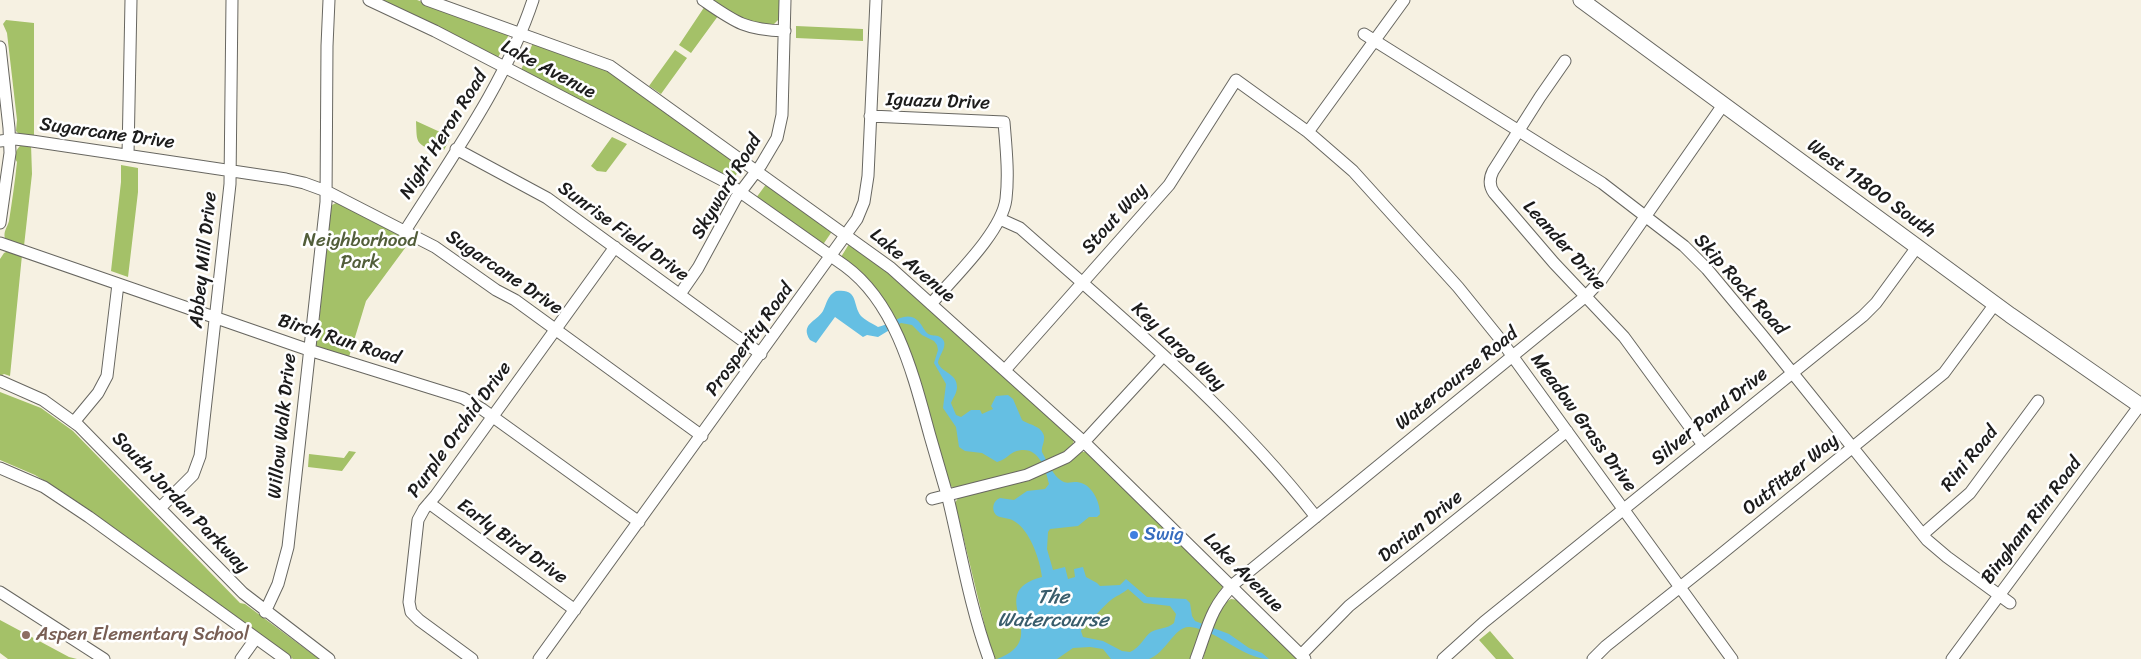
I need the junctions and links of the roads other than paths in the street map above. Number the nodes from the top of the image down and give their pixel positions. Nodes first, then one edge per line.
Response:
1 (131, 0) edge
2 (232, 0) edge
3 (329, 0) edge
4 (369, 0) edge
5 (430, 0) edge
6 (532, 0) edge
7 (704, 0) edge
8 (785, 0) edge
9 (876, 0) edge
10 (1404, 0) edge
11 (1581, 0) edge
12 (785, 31) junction
13 (521, 34) junction
14 (1364, 34) dead end
15 (1374, 42) junction
16 (0, 47) edge
17 (1565, 61) dead end
18 (506, 67) junction
19 (1236, 80) joint
20 (1723, 105) junction
21 (870, 116) junction
22 (1518, 130) junction
23 (1308, 132) junction
24 (5, 140) edge
25 (456, 149) junction
26 (128, 155) junction
27 (230, 170) junction
28 (757, 171) junction
29 (326, 191) junction
30 (741, 192) junction
31 (1646, 215) junction
32 (1000, 219) junction
33 (0, 223) edge
34 (405, 231) junction
35 (847, 235) junction
36 (0, 243) edge
37 (615, 247) junction
38 (1917, 247) junction
39 (831, 256) junction
40 (1081, 282) junction
41 (118, 284) junction
42 (680, 294) junction
43 (1586, 296) junction
44 (931, 304) junction
45 (1995, 304) junction
46 (216, 317) junction
47 (555, 329) junction
48 (309, 350) junction
49 (761, 354) junction
50 (1163, 356) junction
51 (1513, 356) junction
52 (1005, 370) junction
53 (1793, 373) junction
54 (0, 381) edge
55 (2038, 401) dead end
56 (2140, 405) edge
57 (492, 416) junction
58 (74, 422) junction
59 (1567, 432) junction
60 (702, 436) junction
61 (1084, 442) junction
62 (1703, 445) junction
63 (1853, 447) junction
64 (0, 468) edge
65 (947, 495) junction
66 (932, 499) dead end
67 (428, 503) junction
68 (160, 508) junction
69 (1623, 509) junction
70 (1316, 517) junction
71 (639, 522) junction
72 (1923, 534) junction
73 (1232, 586) junction
74 (1680, 587) junction
75 (0, 592) edge
76 (1999, 595) junction
77 (2010, 603) dead end
78 (575, 610) junction
79 (265, 612) junction
80 (256, 638) junction
81 (1303, 657) edge
82 (1599, 657) edge
83 (104, 659) edge
84 (242, 659) edge
85 (285, 659) edge
86 (329, 659) edge
87 (472, 659) edge
88 (540, 659) edge
89 (989, 659) edge
90 (1196, 659) edge
91 (1443, 659) edge
92 (1732, 659) edge
93 (1952, 659) edge

1 - 26 street
2 - 27 street, Abbey Mill Drive
3 - 29 street, Willow Walk Drive
4 - 18 street, Lake Avenue
5 - 13 street, Lake Avenue
6 - 13 street, Night Heron Road
7 - 12 street
8 - 12 street, Skyward Road
9 - 21 street, Prosperity Road
10 - 15 street
11 - 20 main road, West 11800 South
12 - 28 street, Skyward Road
13 - 18 street, Night Heron Road
13 - 28 street, Lake Avenue
14 - 15 street, Skip Rock Road
15 - 22 street, Skip Rock Road
15 - 23 street
16 - 24 street
17 - 22 street, Leander Drive
18 - 25 street, Night Heron Road
18 - 30 street, Lake Avenue
19 - 23 street, Meadow Grass Drive
19 - 40 street, Stout Way
20 - 31 street, Watercourse Road
20 - 38 main road, West 11800 South
21 - 32 street, Iguazu Drive
21 - 35 street, Prosperity Road
22 - 31 street, Skip Rock Road
22 - 43 street, Leander Drive
23 - 51 street, Meadow Grass Drive
24 - 26 street, Sugarcane Drive
24 - 33 street
25 - 34 street, Night Heron Road
25 - 37 street, Sunrise Field Drive
26 - 27 street, Sugarcane Drive
27 - 29 street, Sugarcane Drive
27 - 46 street, Abbey Mill Drive
28 - 30 street, Skyward Road
28 - 35 street, Lake Avenue
29 - 34 street, Sugarcane Drive
29 - 48 street, Willow Walk Drive
30 - 39 street, Lake Avenue
30 - 42 street, Skyward Road
31 - 43 street, Watercourse Road
31 - 53 street, Skip Rock Road
32 - 40 street, Key Largo Way
32 - 44 street
34 - 47 street, Sugarcane Drive
35 - 39 street, Prosperity Road
35 - 44 street, Lake Avenue
36 - 41 street, Birch Run Road
37 - 42 street, Sunrise Field Drive
37 - 47 street, Purple Orchid Drive
38 - 45 main road, West 11800 South
38 - 53 street, Silver Pond Drive
39 - 49 street, Prosperity Road
39 - 65 street, Lake Avenue
40 - 50 street, Key Largo Way
40 - 52 street, Stout Way
41 - 46 street, Birch Run Road
41 - 58 street
42 - 49 street, Sunrise Field Drive
43 - 51 street, Watercourse Road
43 - 62 street, Leander Drive
44 - 52 street, Lake Avenue
45 - 56 main road, West 11800 South
45 - 63 street, Outfitter Way
46 - 48 street, Birch Run Road
46 - 68 street, Abbey Mill Drive
47 - 57 street, Purple Orchid Drive
47 - 60 street, Sugarcane Drive
48 - 57 street, Birch Run Road
48 - 79 street, Willow Walk Drive
49 - 60 street, Prosperity Road
50 - 61 street
50 - 70 street, Key Largo Way
51 - 59 street, Meadow Grass Drive
51 - 70 street, Watercourse Road
52 - 61 street, Lake Avenue
53 - 62 street, Silver Pond Drive
53 - 63 street, Skip Rock Road
54 - 58 street, South Jordan Parkway
55 - 72 street, Rini Road
56 - 76 street, Bingham Rim Road
57 - 67 street, Purple Orchid Drive
57 - 71 street, Birch Run Road
58 - 68 street, South Jordan Parkway
59 - 69 street, Meadow Grass Drive
59 - 81 street, Dorian Drive
60 - 71 street, Prosperity Road
61 - 65 street
61 - 73 street, Lake Avenue
62 - 69 street, Silver Pond Drive
63 - 72 street, Skip Rock Road
63 - 74 street, Outfitter Way
64 - 80 street
65 - 66 street
65 - 89 street, Lake Avenue
67 - 78 street, Early Bird Drive
67 - 87 street, Purple Orchid Drive
68 - 79 street, South Jordan Parkway
69 - 74 street, Meadow Grass Drive
69 - 91 street, Silver Pond Drive
70 - 73 street, Watercourse Road
71 - 78 street, Prosperity Road
72 - 76 street, Skip Rock Road
73 - 81 street, Lake Avenue
73 - 90 street, Watercourse Road
74 - 82 street, Outfitter Way
74 - 92 street, Meadow Grass Drive
75 - 83 street
76 - 77 street, Skip Rock Road
76 - 93 street, Bingham Rim Road
78 - 88 street, Prosperity Road
79 - 86 street, South Jordan Parkway
80 - 84 street
80 - 85 street

